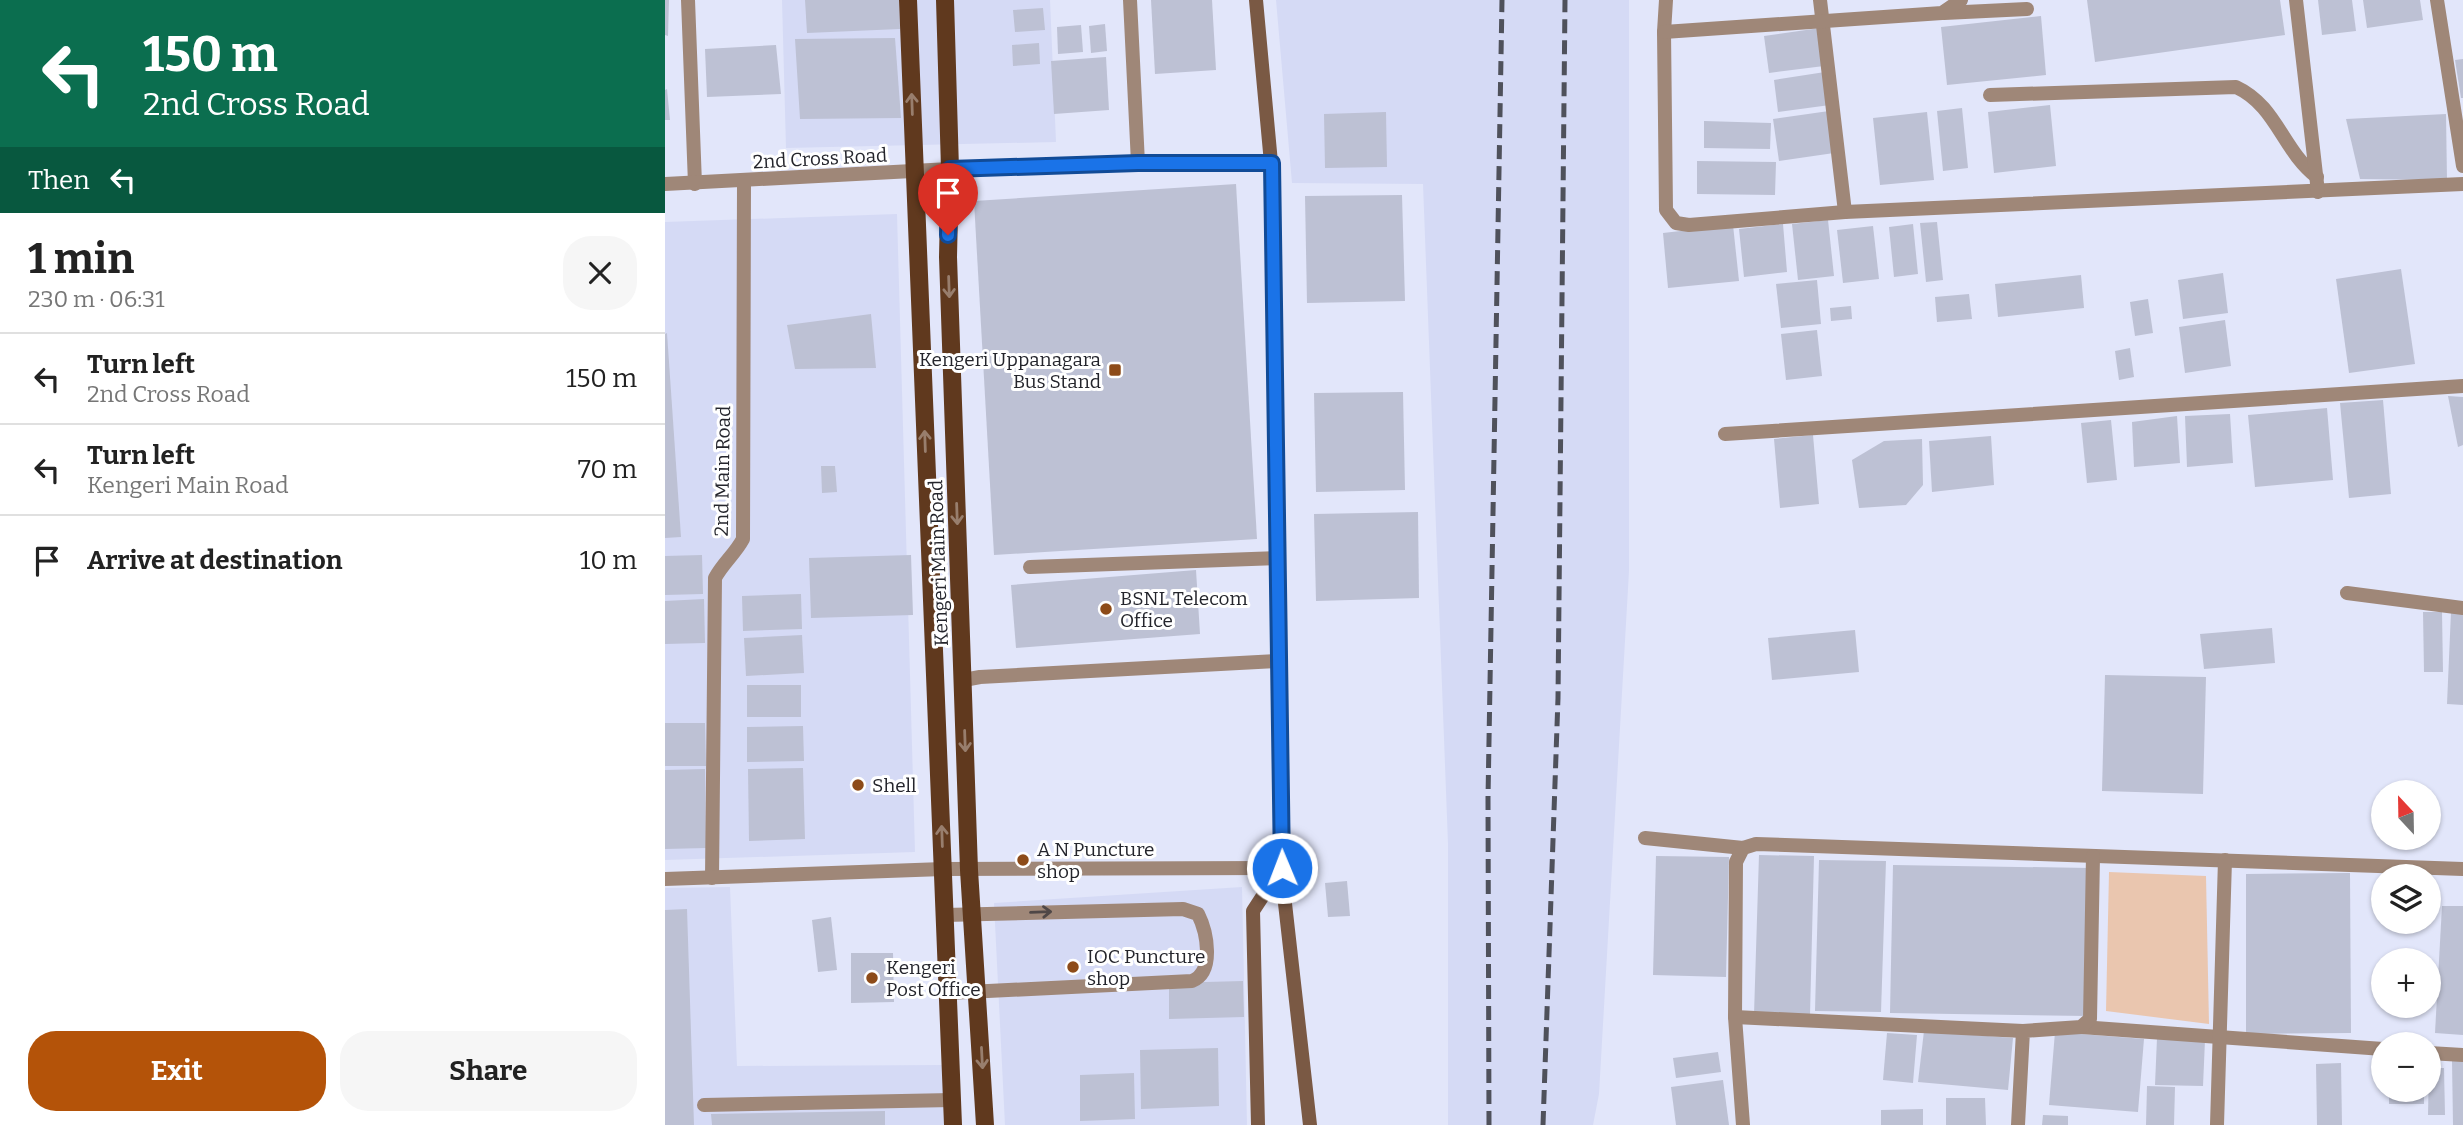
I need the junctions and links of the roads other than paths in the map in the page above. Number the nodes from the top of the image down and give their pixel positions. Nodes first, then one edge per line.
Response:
1 (688, 0) edge
2 (908, 0) edge
3 (945, 0) edge
4 (1130, 0) edge
5 (1256, 0) edge
6 (1666, 0) edge
7 (1821, 0) edge
8 (1961, 0) edge
9 (2295, 0) edge
10 (2437, 0) edge
11 (2027, 9) dead end
12 (1942, 13) junction
13 (1822, 19) junction
14 (1664, 32) junction
15 (1990, 95) dead end
16 (1138, 163) junction
17 (1272, 163) junction
18 (2463, 166) edge
19 (950, 169) junction
20 (914, 172) junction
21 (2317, 177) junction
22 (744, 182) junction
23 (665, 184) edge
24 (695, 184) junction
25 (2463, 184) edge
26 (2318, 192) junction
27 (1845, 212) junction
28 (2463, 386) edge
29 (1725, 434) dead end
30 (1277, 558) junction
31 (1030, 567) dead end
32 (2347, 593) dead end
33 (2463, 608) edge
34 (1278, 661) junction
35 (964, 680) junction
36 (1645, 838) dead end
37 (1743, 848) junction
38 (2093, 856) junction
39 (2225, 860) junction
40 (1282, 868) junction
41 (943, 869) junction
42 (2463, 869) edge
43 (969, 870) junction
44 (665, 878) edge
45 (712, 878) junction
46 (973, 914) junction
47 (945, 915) junction
48 (978, 991) junction
49 (948, 993) junction
50 (1735, 1017) junction
51 (2081, 1027) junction
52 (2023, 1031) junction
53 (2220, 1038) junction
54 (2371, 1048) edge
55 (2441, 1054) edge
56 (2463, 1055) edge
57 (952, 1100) junction
58 (704, 1105) dead end
59 (953, 1125) edge
60 (985, 1125) edge
61 (1258, 1125) edge
62 (1310, 1125) edge
63 (1743, 1125) edge
64 (2018, 1125) edge
65 (2217, 1125) edge

1 - 24 street
20 -> 2 main road, Kengeri Main Road
3 - 19 main road, Kengeri Main Road
4 - 16 street
5 - 17 street
6 - 14 street
7 - 13 street
8 - 12 street
9 - 21 street
10 - 18 street
11 - 12 street
12 - 13 street
13 - 14 street
13 - 27 street
14 - 27 street
15 - 21 street
16 - 17 street, 2nd Cross Road
16 - 19 street, 2nd Cross Road
17 - 30 street
19 - 20 street, 2nd Cross Road
19 -> 35 main road, Kengeri Main Road
20 - 22 street, 2nd Cross Road
41 -> 20 main road, Kengeri Main Road
21 - 26 street
22 - 24 street, 2nd Cross Road
22 - 45 street, 2nd Main Road
23 - 24 street, 2nd Cross Road
25 - 26 street
26 - 27 street
28 - 29 street
30 - 31 street
30 - 34 street
32 - 33 street
34 - 35 street
34 - 40 street
35 -> 43 main road, Kengeri Main Road
36 - 37 street
37 - 38 street
37 - 50 street
38 - 39 street
38 - 51 street
39 - 42 street
39 - 53 street
40 - 43 street
40 - 61 street
40 - 62 street
41 - 43 street
41 - 45 street
41 - 47 main road, Kengeri Main Road
43 - 46 main road, Kengeri Main Road
44 - 45 street
46 - 47 street
46 - 48 main road, Kengeri Main Road
46 -> 48 street
47 - 49 main road, Kengeri Main Road
48 - 49 street
48 -> 60 main road, Kengeri Main Road
49 - 57 main road, Kengeri Main Road
50 - 52 street
50 - 63 street
51 - 52 street
51 - 53 street
52 - 64 street
53 - 54 street
53 - 65 street
55 - 56 street
57 - 58 street
57 - 59 main road, Kengeri Main Road

